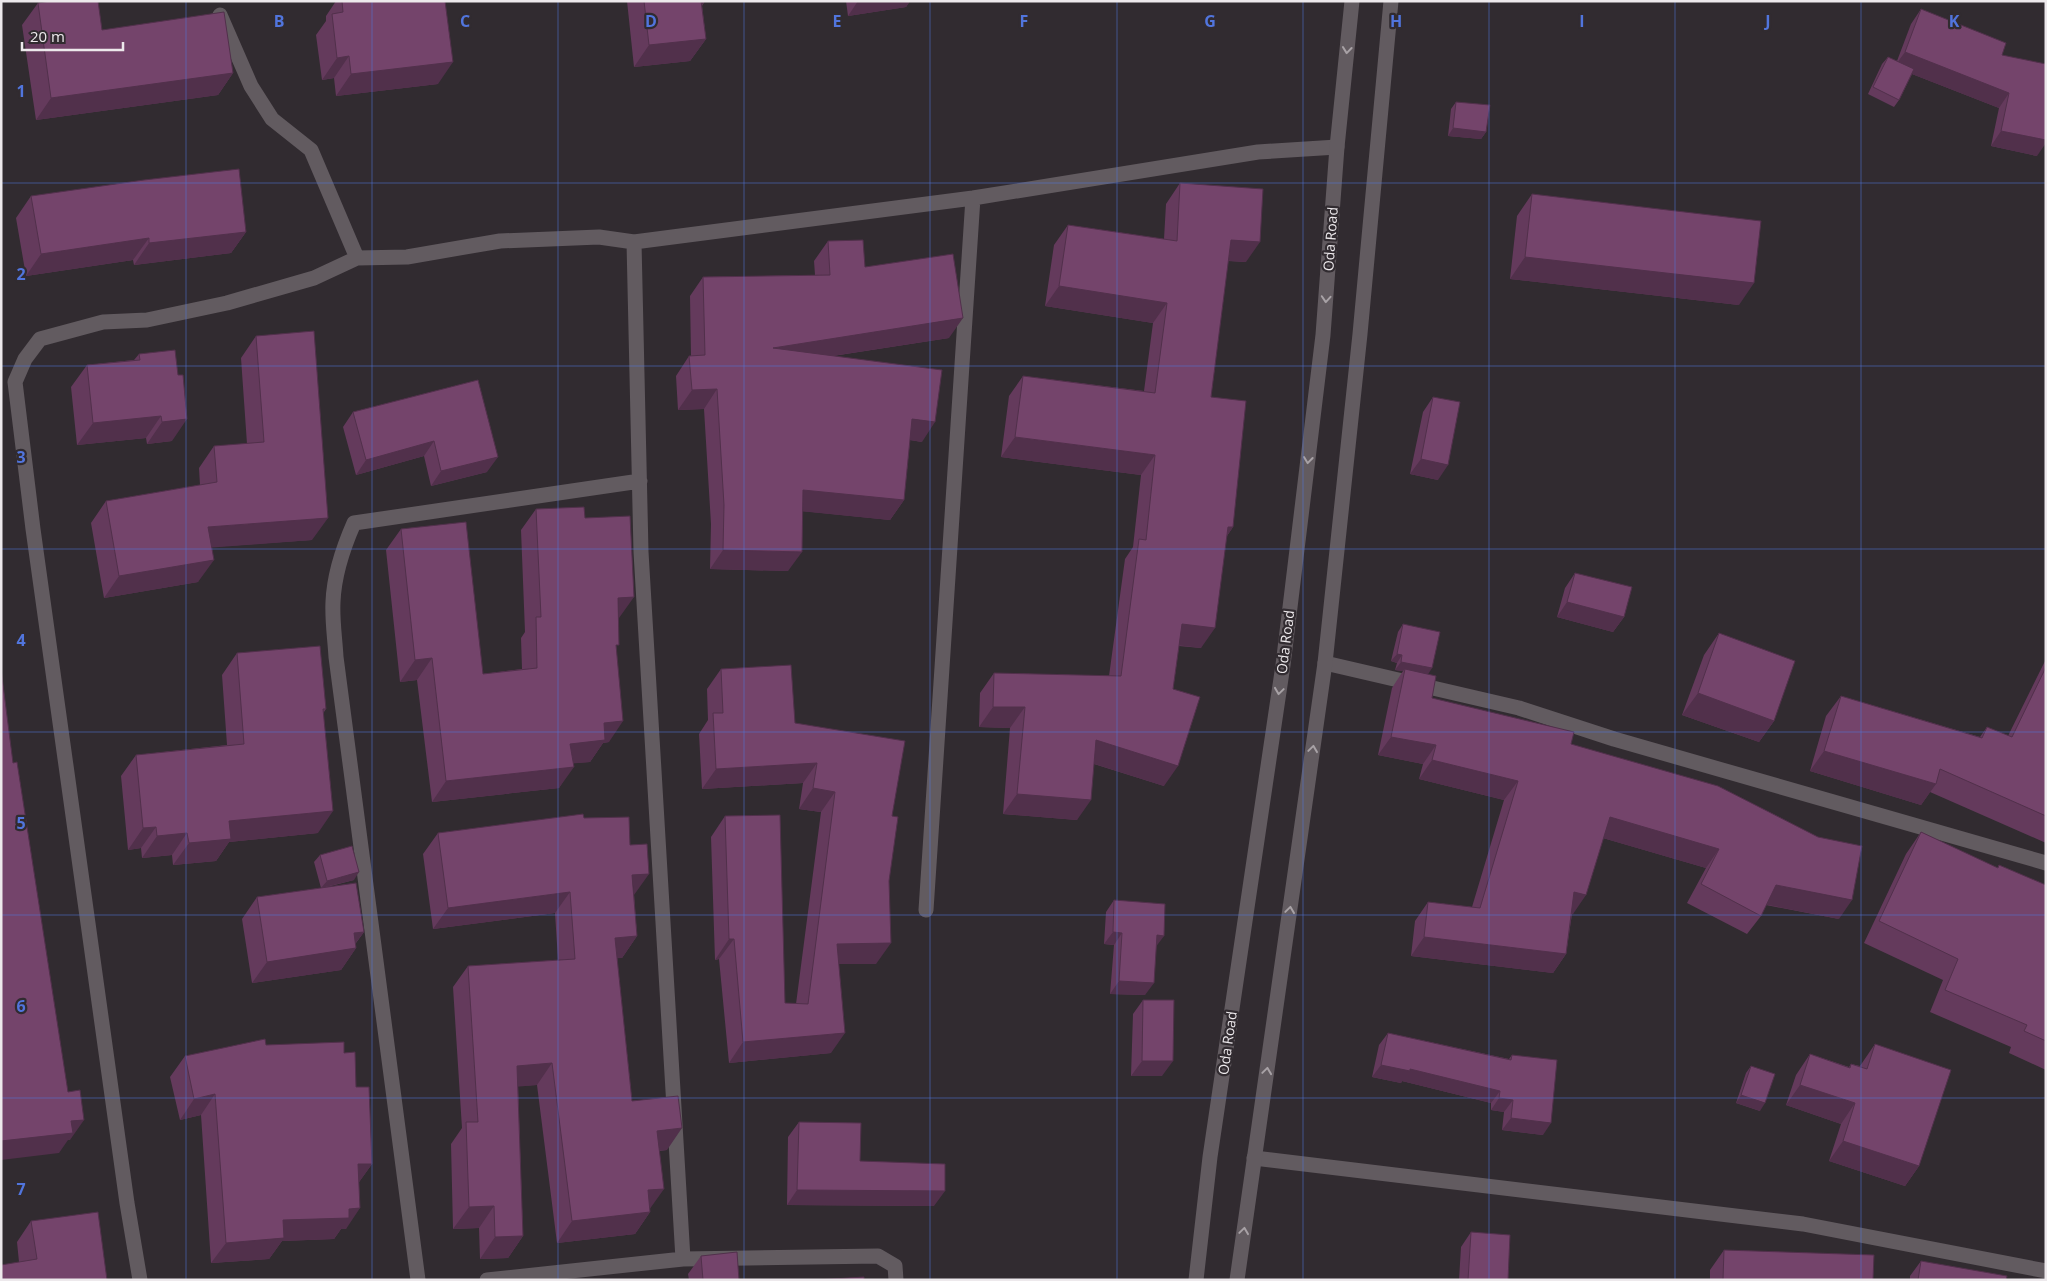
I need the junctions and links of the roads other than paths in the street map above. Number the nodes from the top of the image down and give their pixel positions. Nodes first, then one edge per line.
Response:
1 (1352, 1) edge
2 (1391, 1) edge
3 (220, 15) edge
4 (1337, 147) junction
5 (973, 198) junction
6 (634, 242) junction
7 (357, 258) junction
8 (640, 481) junction
9 (1325, 663) junction
10 (2046, 863) edge
11 (926, 910) dead end
12 (1254, 1158) junction
13 (683, 1259) junction
14 (2046, 1271) edge
15 (140, 1280) edge
16 (418, 1280) edge
17 (488, 1280) edge
18 (896, 1280) edge
19 (1196, 1280) edge
20 (1237, 1280) edge

1 -> 4 street, Oda Road
2 - 9 street
3 - 7 street
4 - 5 street
4 -> 19 street, Oda Road
5 - 6 street
5 - 11 street
6 - 7 street
6 - 8 street
7 - 15 street
8 - 13 street
8 - 16 street
9 - 10 street
12 -> 9 street
12 - 14 street
20 -> 12 street
13 - 17 street
13 - 18 street

